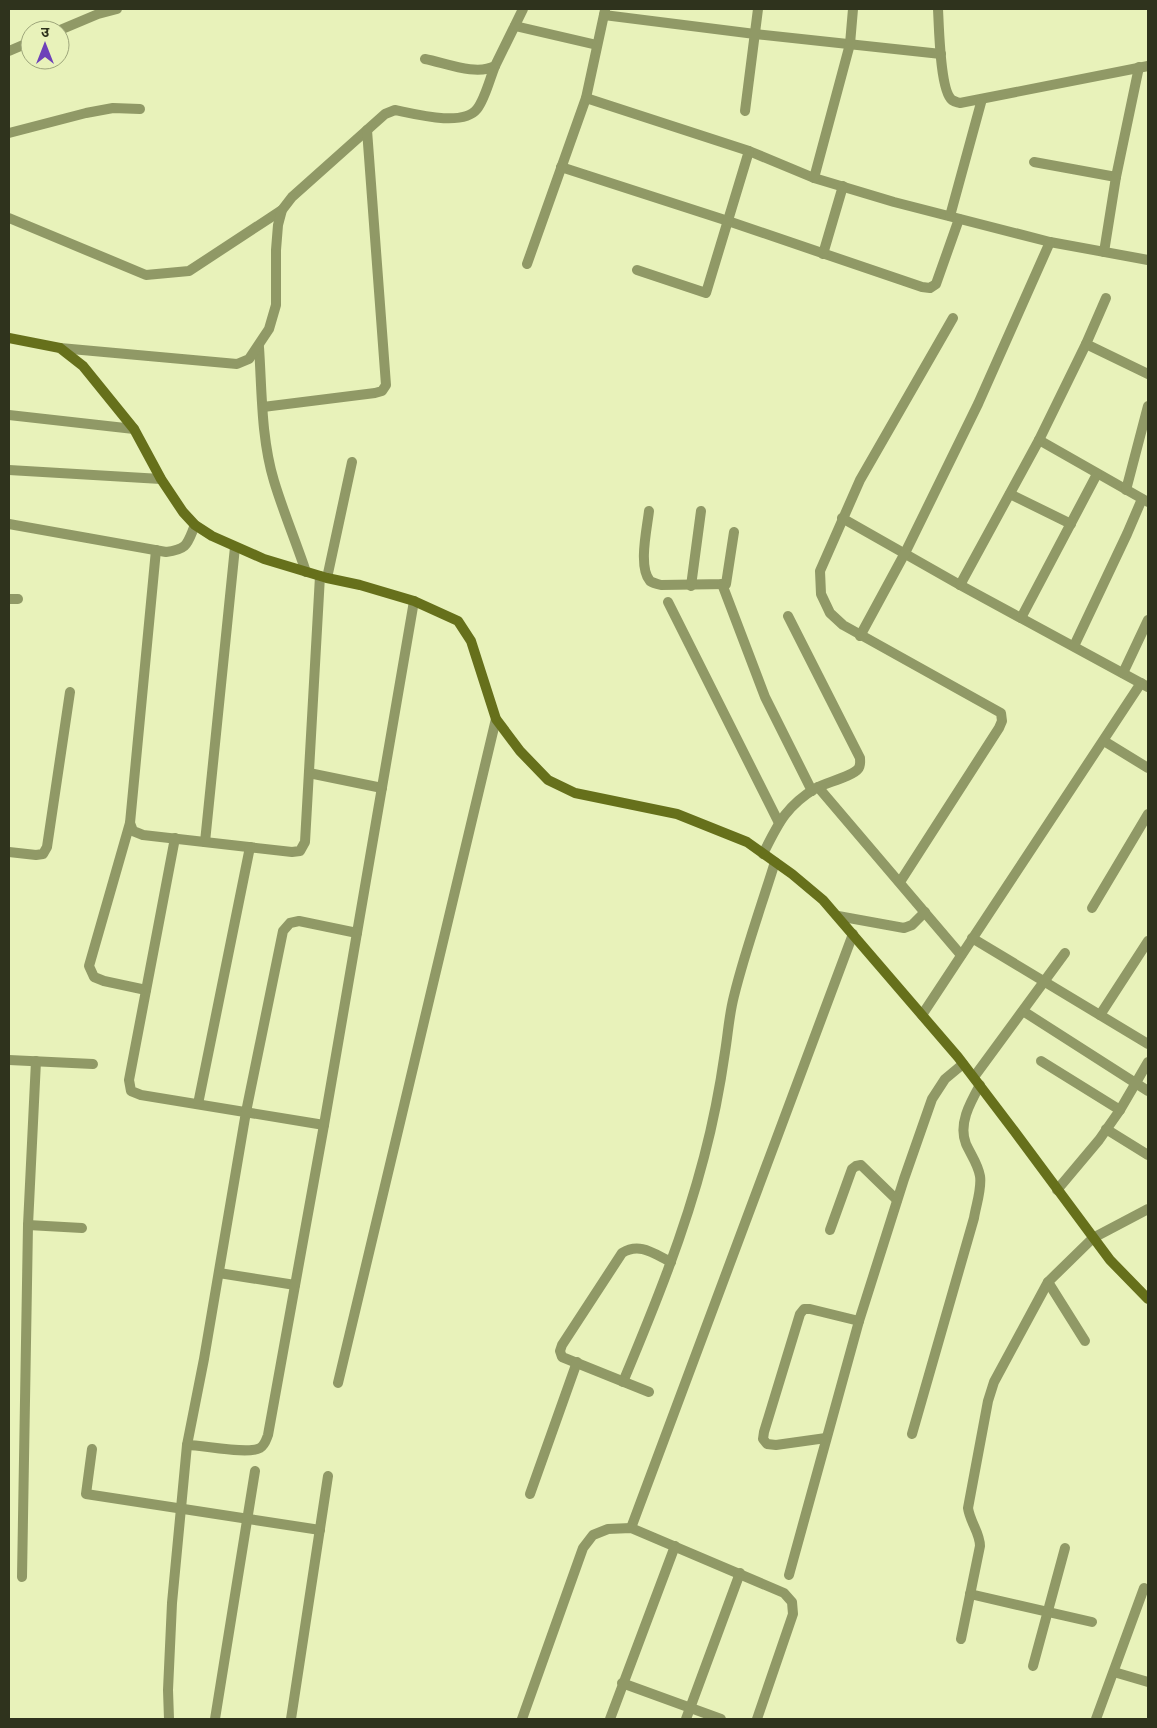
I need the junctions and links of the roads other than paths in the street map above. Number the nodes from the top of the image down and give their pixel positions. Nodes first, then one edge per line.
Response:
1 (117, 9) edge
2 (524, 9) edge
3 (758, 9) edge
4 (853, 9) edge
5 (938, 9) edge
6 (604, 12) edge
7 (70, 26) edge
8 (515, 26) junction
9 (756, 34) junction
10 (597, 44) junction
11 (850, 44) junction
12 (940, 54) junction
13 (425, 58) dead end
14 (495, 66) junction
15 (1143, 66) edge
16 (586, 98) junction
17 (982, 99) junction
18 (140, 109) dead end
19 (745, 111) dead end
20 (367, 130) junction
21 (9, 133) edge
22 (749, 151) junction
23 (1034, 162) dead end
24 (561, 167) junction
25 (1116, 177) junction
26 (814, 178) junction
27 (843, 186) junction
28 (282, 210) junction
29 (9, 218) edge
30 (955, 218) junction
31 (728, 221) junction
32 (1050, 242) junction
33 (1104, 252) junction
34 (823, 254) junction
35 (1148, 260) edge
36 (527, 264) dead end
37 (637, 270) dead end
38 (1106, 298) dead end
39 (954, 318) dead end
40 (9, 338) edge
41 (1086, 344) junction
42 (259, 347) junction
43 (60, 348) junction
44 (1148, 374) edge
45 (1148, 406) edge
46 (263, 407) junction
47 (9, 415) edge
48 (134, 429) junction
49 (1039, 440) junction
50 (352, 462) dead end
51 (9, 470) edge
52 (1097, 474) junction
53 (161, 479) junction
54 (1126, 490) junction
55 (1010, 494) junction
56 (1145, 500) edge
57 (649, 511) dead end
58 (701, 511) dead end
59 (842, 518) junction
60 (9, 524) edge
61 (1071, 524) junction
62 (195, 525) junction
63 (734, 532) dead end
64 (235, 547) junction
65 (156, 550) junction
66 (905, 553) junction
67 (306, 572) junction
68 (323, 577) junction
69 (722, 584) junction
70 (960, 585) junction
71 (691, 586) junction
72 (414, 601) junction
73 (668, 602) dead end
74 (788, 616) dead end
75 (1021, 618) junction
76 (1148, 620) edge
77 (860, 636) junction
78 (1074, 646) junction
79 (1123, 673) junction
80 (1145, 685) edge
81 (70, 692) dead end
82 (496, 719) junction
83 (1104, 741) junction
84 (1148, 768) edge
85 (309, 773) junction
86 (382, 788) junction
87 (815, 789) junction
88 (1148, 814) edge
89 (130, 823) junction
90 (779, 823) junction
91 (175, 838) junction
92 (205, 842) junction
93 (250, 847) junction
94 (9, 852) edge
95 (763, 854) junction
96 (775, 862) junction
97 (900, 882) junction
98 (1092, 908) dead end
99 (925, 912) junction
100 (838, 916) junction
101 (357, 933) junction
102 (853, 934) junction
103 (972, 938) junction
104 (1148, 942) edge
105 (1066, 953) dead end
106 (961, 955) junction
107 (1044, 982) junction
108 (146, 990) junction
109 (1023, 1011) junction
110 (922, 1015) junction
111 (1100, 1015) junction
112 (1148, 1044) edge
113 (9, 1060) edge
114 (36, 1061) junction
115 (1041, 1061) dead end
116 (1148, 1062) edge
117 (93, 1064) dead end
118 (963, 1064) junction
119 (977, 1081) junction
120 (1136, 1084) junction
121 (1148, 1091) edge
122 (198, 1104) junction
123 (1120, 1110) junction
124 (246, 1112) junction
125 (324, 1125) junction
126 (1106, 1129) junction
127 (1148, 1155) edge
128 (1057, 1190) junction
129 (897, 1200) junction
130 (1148, 1209) edge
131 (28, 1225) junction
132 (82, 1228) dead end
133 (830, 1230) dead end
134 (1093, 1238) junction
135 (671, 1262) junction
136 (219, 1273) junction
137 (1048, 1282) junction
138 (295, 1285) junction
139 (1148, 1299) edge
140 (859, 1320) junction
141 (1085, 1341) dead end
142 (577, 1362) junction
143 (623, 1382) junction
144 (338, 1383) dead end
145 (649, 1392) dead end
146 (912, 1434) dead end
147 (826, 1438) junction
148 (187, 1445) junction
149 (92, 1449) dead end
150 (255, 1471) dead end
151 (328, 1476) dead end
152 (530, 1494) dead end
153 (181, 1508) junction
154 (248, 1518) junction
155 (631, 1528) junction
156 (320, 1530) junction
157 (675, 1546) junction
158 (1065, 1548) dead end
159 (740, 1573) junction
160 (789, 1575) dead end
161 (22, 1577) dead end
162 (1144, 1588) dead end
163 (970, 1594) junction
164 (1048, 1612) junction
165 (1092, 1622) dead end
166 (961, 1639) dead end
167 (1034, 1666) dead end
168 (1114, 1672) junction
169 (1148, 1682) edge
170 (622, 1683) junction
171 (690, 1707) junction
172 (169, 1719) edge
173 (215, 1719) edge
174 (291, 1719) edge
175 (522, 1719) edge
176 (610, 1719) edge
177 (686, 1719) edge
178 (721, 1719) edge
179 (757, 1719) edge
180 (1096, 1719) edge

1 - 7 street
2 - 8 street
3 - 9 street
4 - 11 street
5 - 12 street
6 - 9 street
6 - 10 street
8 - 10 street
8 - 14 street
9 - 11 street
9 - 19 street
10 - 16 street
11 - 12 street
11 - 26 street
12 - 17 street
13 - 14 street
14 - 20 street
15 - 17 street
15 - 25 street
16 - 22 street
16 - 24 street
17 - 30 street
18 - 21 street
20 - 28 street
20 - 46 street
22 - 26 street
22 - 31 street
23 - 25 street
24 - 31 street
24 - 36 street
25 - 33 street
26 - 27 street
27 - 30 street
27 - 34 street
28 - 29 street
28 - 42 street
30 - 32 street
30 - 34 street
31 - 34 street
31 - 37 street
32 - 33 street
32 - 66 street
33 - 35 street
38 - 41 street
39 - 59 street
40 - 43 main road
41 - 44 street
41 - 49 street
42 - 43 street
42 - 46 street
43 - 48 main road
45 - 54 street
46 - 67 street
47 - 48 street
48 - 53 main road
49 - 52 street
49 - 55 street
50 - 68 street
51 - 53 street
52 - 54 street
52 - 61 street
53 - 62 main road
54 - 56 street
55 - 61 street
55 - 70 street
56 - 78 street
57 - 71 street
58 - 71 street
59 - 66 street
59 - 77 street
60 - 65 street
61 - 75 street
62 - 64 main road
62 - 65 street
63 - 69 street
64 - 67 main road
64 - 92 street
65 - 89 street
66 - 70 street
66 - 77 street
67 - 68 main road
68 - 72 main road
68 - 85 street
69 - 71 street
69 - 87 street
70 - 75 street
72 - 82 main road
72 - 86 street
73 - 90 street
74 - 87 street
75 - 78 street
76 - 79 street
77 - 97 street
78 - 79 street
79 - 80 street
80 - 83 street
81 - 94 street
82 - 95 main road
82 - 144 street
83 - 84 street
83 - 103 street
85 - 86 street
85 - 93 street
86 - 101 street
87 - 90 street
87 - 97 street
88 - 98 street
89 - 91 street
89 - 108 street
90 - 95 street
91 - 92 street
91 - 108 street
92 - 93 street
93 - 122 street
95 - 96 main road
96 - 100 main road
96 - 135 street
97 - 99 street
99 - 100 street
99 - 106 street
100 - 102 main road
101 - 124 street
101 - 125 street
102 - 110 main road
102 - 155 street
103 - 106 street
103 - 107 street
104 - 111 street
105 - 107 street
106 - 110 street
107 - 109 street
107 - 111 street
108 - 122 street
109 - 119 street
109 - 120 street
110 - 118 main road
111 - 112 street
113 - 114 street
114 - 117 street
114 - 131 street
115 - 123 street
116 - 120 street
118 - 119 main road
118 - 129 street
119 - 128 main road
119 - 146 street
120 - 121 street
120 - 123 street
122 - 124 street
123 - 126 street
124 - 125 street
124 - 136 street
125 - 138 street
126 - 127 street
126 - 128 street
128 - 134 main road
129 - 133 street
129 - 140 street
130 - 134 street
131 - 132 street
131 - 161 street
134 - 137 street
134 - 139 main road
135 - 142 street
135 - 143 street
136 - 138 street
136 - 148 street
137 - 141 street
137 - 163 street
138 - 148 street
140 - 147 street
140 - 147 street
142 - 143 street
142 - 152 street
143 - 145 street
147 - 160 street
148 - 153 street
149 - 153 street
150 - 154 street
151 - 156 street
153 - 154 street
153 - 172 street
154 - 156 street
154 - 173 street
155 - 157 street
155 - 175 street
156 - 174 street
157 - 159 street
157 - 170 street
158 - 164 street
159 - 171 street
159 - 179 street
162 - 168 street
163 - 164 street
163 - 166 street
164 - 165 street
164 - 167 street
168 - 169 street
168 - 180 street
170 - 171 street
170 - 176 street
171 - 177 street
171 - 178 street

